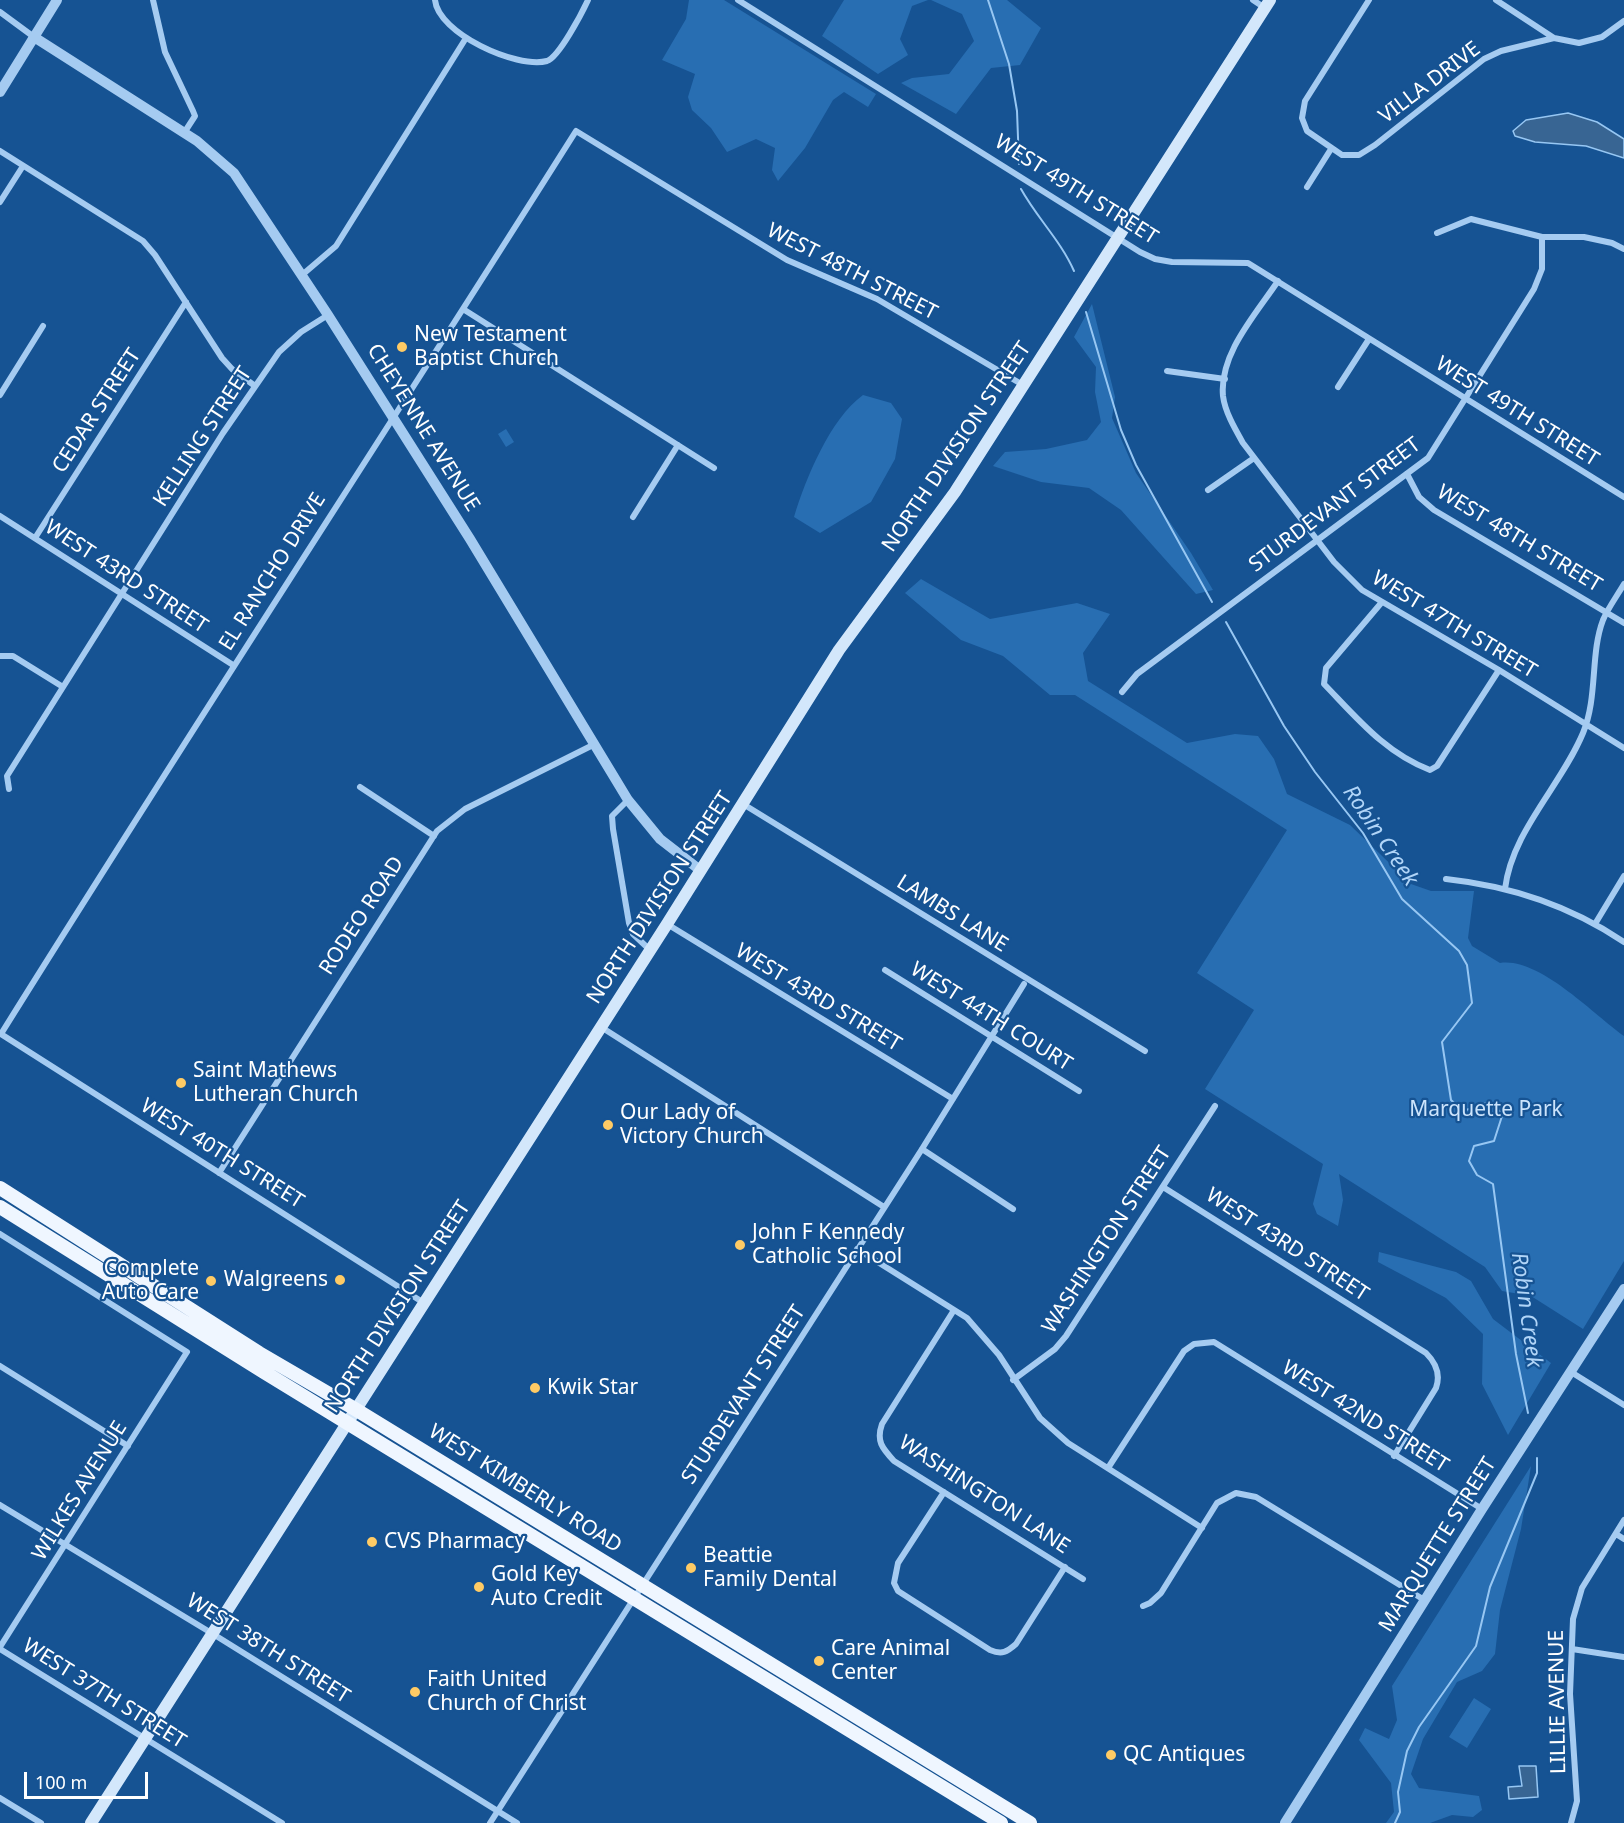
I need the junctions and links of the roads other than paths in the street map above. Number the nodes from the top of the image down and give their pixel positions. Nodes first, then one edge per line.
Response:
1 (57, 0) edge
2 (153, 0) edge
3 (435, 0) edge
4 (588, 0) edge
5 (738, 0) edge
6 (1253, 0) edge
7 (1369, 0) edge
8 (1496, 0) edge
9 (1267, 4) edge
10 (0, 12) edge
11 (1624, 21) edge
12 (34, 37) junction
13 (466, 38) junction
14 (1554, 38) junction
15 (0, 92) edge
16 (576, 131) joint
17 (184, 133) junction
18 (1331, 149) junction
19 (0, 151) edge
20 (23, 166) junction
21 (1307, 187) dead end
22 (0, 202) edge
23 (1437, 233) dead end
24 (1117, 237) junction
25 (1542, 237) junction
26 (1624, 249) edge
27 (302, 276) junction
28 (1278, 281) junction
29 (186, 302) junction
30 (463, 309) junction
31 (328, 315) junction
32 (43, 326) dead end
33 (1369, 339) junction
34 (1167, 371) dead end
35 (1225, 380) junction
36 (1023, 385) junction
37 (255, 386) junction
38 (1338, 387) dead end
39 (0, 395) edge
40 (1466, 400) junction
41 (393, 417) junction
42 (678, 445) junction
43 (1254, 458) junction
44 (714, 468) dead end
45 (1407, 474) junction
46 (1209, 490) dead end
47 (1624, 497) edge
48 (0, 516) edge
49 (633, 516) dead end
50 (35, 538) junction
51 (1317, 541) junction
52 (1624, 584) edge
53 (122, 594) junction
54 (1382, 602) junction
55 (1607, 612) junction
56 (1624, 623) edge
57 (0, 656) edge
58 (233, 665) junction
59 (1499, 670) junction
60 (63, 687) junction
61 (1122, 692) dead end
62 (1586, 724) junction
63 (595, 744) junction
64 (1624, 748) edge
65 (360, 787) dead end
66 (9, 789) dead end
67 (628, 800) junction
68 (743, 804) junction
69 (434, 836) junction
70 (700, 870) junction
71 (1624, 876) edge
72 (1446, 879) dead end
73 (1505, 889) junction
74 (667, 924) junction
75 (1595, 924) junction
76 (1624, 942) edge
77 (650, 950) junction
78 (885, 970) dead end
79 (1024, 984) dead end
80 (601, 1027) junction
81 (1, 1034) edge
82 (992, 1036) junction
83 (1144, 1051) dead end
84 (1079, 1091) dead end
85 (953, 1100) junction
86 (1215, 1106) dead end
87 (922, 1149) junction
88 (219, 1173) junction
89 (1163, 1187) junction
90 (0, 1188) edge
91 (0, 1207) edge
92 (884, 1207) junction
93 (1013, 1209) dead end
94 (0, 1234) edge
95 (857, 1249) junction
96 (1624, 1289) edge
97 (424, 1303) junction
98 (954, 1310) junction
99 (0, 1366) edge
100 (1571, 1372) junction
101 (1013, 1380) junction
102 (1624, 1405) edge
103 (356, 1409) junction
104 (347, 1422) junction
105 (128, 1446) junction
106 (1394, 1456) junction
107 (1108, 1468) junction
108 (944, 1492) junction
109 (0, 1505) edge
110 (1482, 1509) junction
111 (1624, 1520) edge
112 (1202, 1528) junction
113 (1616, 1534) junction
114 (1624, 1539) edge
115 (66, 1544) junction
116 (1065, 1567) junction
117 (1083, 1579) dead end
118 (641, 1584) junction
119 (633, 1598) junction
120 (1426, 1601) junction
121 (1143, 1606) dead end
122 (213, 1634) junction
123 (0, 1648) edge
124 (1572, 1648) junction
125 (1624, 1657) edge
126 (146, 1738) junction
127 (0, 1798) edge
128 (498, 1811) junction
129 (41, 1823) edge
130 (91, 1823) edge
131 (282, 1823) edge
132 (490, 1823) edge
133 (517, 1823) edge
134 (1001, 1823) edge
135 (1030, 1823) edge
136 (1285, 1823) edge
137 (1571, 1823) edge

1 - 12 street
2 - 17 street
3 - 13 street
4 - 13 street
5 - 24 street, WEST 49TH STREET
6 - 9 street
7 - 18 street, VILLA DRIVE
8 - 14 street, VILLA DRIVE
9 - 24 main road, NORTH DIVISION STREET
10 - 12 street
11 - 14 street, VILLA DRIVE
12 - 15 street
12 - 17 street, CHEYENNE AVENUE
13 - 27 street
14 - 18 street, VILLA DRIVE
16 - 30 street, EL RANCHO DRIVE
16 - 36 street, WEST 48TH STREET
17 - 27 street, CHEYENNE AVENUE
18 - 21 street
19 - 20 street
20 - 22 street
20 - 29 street
23 - 25 street
24 - 28 street, WEST 49TH STREET
24 - 36 main road, NORTH DIVISION STREET
25 - 26 street
25 - 40 street, STURDEVANT STREET
27 - 31 street, CHEYENNE AVENUE
28 - 33 street, WEST 49TH STREET
28 - 35 street, WEST 47TH STREET
29 - 37 street
29 - 50 street, CEDAR STREET
30 - 41 street, EL RANCHO DRIVE
30 - 42 street
31 - 37 street, KELLING STREET
31 - 41 street, CHEYENNE AVENUE
32 - 39 street
33 - 38 street
33 - 40 street, WEST 49TH STREET
34 - 35 street
35 - 43 street, WEST 47TH STREET
36 - 68 main road, NORTH DIVISION STREET
37 - 53 street, KELLING STREET
40 - 45 street, STURDEVANT STREET
40 - 47 street, WEST 49TH STREET
41 - 58 street, EL RANCHO DRIVE
41 - 63 street, CHEYENNE AVENUE
42 - 44 street
42 - 49 street
43 - 46 street
43 - 51 street, WEST 47TH STREET
45 - 51 street, STURDEVANT STREET
45 - 55 street, WEST 48TH STREET
48 - 50 street, WEST 43RD STREET
50 - 53 street, WEST 43RD STREET
51 - 54 street, WEST 47TH STREET
51 - 61 street, STURDEVANT STREET
52 - 55 street
53 - 58 street, WEST 43RD STREET
53 - 60 street, KELLING STREET
54 - 59 street, WEST 47TH STREET
54 - 59 street
55 - 56 street, WEST 48TH STREET
55 - 62 street
57 - 60 street
58 - 81 street, EL RANCHO DRIVE
59 - 62 street, WEST 47TH STREET
60 - 66 street, KELLING STREET
62 - 64 street, WEST 47TH STREET
62 - 73 street
63 - 67 street, CHEYENNE AVENUE
63 - 69 street, RODEO ROAD
65 - 69 street
67 - 70 street, CHEYENNE AVENUE
67 - 77 street
68 - 70 main road, NORTH DIVISION STREET
68 - 83 street, LAMBS LANE
69 - 88 street, RODEO ROAD
70 - 74 main road, NORTH DIVISION STREET
71 - 75 street
72 - 73 street
73 - 75 street
74 - 77 main road, NORTH DIVISION STREET
74 - 85 street, WEST 43RD STREET
75 - 76 street
77 - 80 main road, NORTH DIVISION STREET
78 - 82 street, WEST 44TH COURT
79 - 82 street, STURDEVANT STREET
80 - 92 street
80 - 97 main road, NORTH DIVISION STREET
81 - 88 street, WEST 40TH STREET
82 - 84 street, WEST 44TH COURT
82 - 85 street, STURDEVANT STREET
85 - 87 street, STURDEVANT STREET
86 - 89 street, WASHINGTON STREET
87 - 92 street, STURDEVANT STREET
87 - 93 street
88 - 97 street, WEST 40TH STREET
89 - 101 street, WASHINGTON STREET
89 - 106 street, WEST 43RD STREET
90 - 103 main road, WEST KIMBERLY ROAD
91 - 104 main road, WEST KIMBERLY ROAD
92 - 95 street, STURDEVANT STREET
94 - 105 street, WILKES AVENUE
95 - 98 street
95 - 118 street, STURDEVANT STREET
96 - 100 street, MARQUETTE STREET
97 - 103 main road, NORTH DIVISION STREET
98 - 101 street
98 - 108 street, WASHINGTON LANE
99 - 105 street
100 - 102 street
100 - 110 street, MARQUETTE STREET
101 - 107 street
103 - 104 main road, NORTH DIVISION STREET
103 - 118 main road, WEST KIMBERLY ROAD
104 - 119 main road, WEST KIMBERLY ROAD
104 - 122 main road, NORTH DIVISION STREET
105 - 115 street, WILKES AVENUE
106 - 107 street, WEST 42ND STREET
106 - 110 street, WEST 42ND STREET
107 - 112 street
108 - 116 street, WASHINGTON LANE
108 - 116 street
109 - 115 street, WEST 38TH STREET
110 - 120 street, MARQUETTE STREET
111 - 113 street, LILLIE AVENUE
112 - 120 street
112 - 121 street
113 - 114 street
113 - 124 street, LILLIE AVENUE
115 - 122 street, WEST 38TH STREET
115 - 123 street, WILKES AVENUE
116 - 117 street, WASHINGTON LANE
118 - 119 street, STURDEVANT STREET
118 - 135 main road, WEST KIMBERLY ROAD
119 - 128 street, STURDEVANT STREET
119 - 134 main road, WEST KIMBERLY ROAD
120 - 136 street, MARQUETTE STREET
122 - 126 main road, NORTH DIVISION STREET
122 - 128 street, WEST 38TH STREET
123 - 126 street, WEST 37TH STREET
124 - 125 street
124 - 137 street, LILLIE AVENUE
126 - 130 main road, NORTH DIVISION STREET
126 - 131 street, WEST 37TH STREET
127 - 129 street
128 - 132 street, STURDEVANT STREET
128 - 133 street, WEST 38TH STREET

